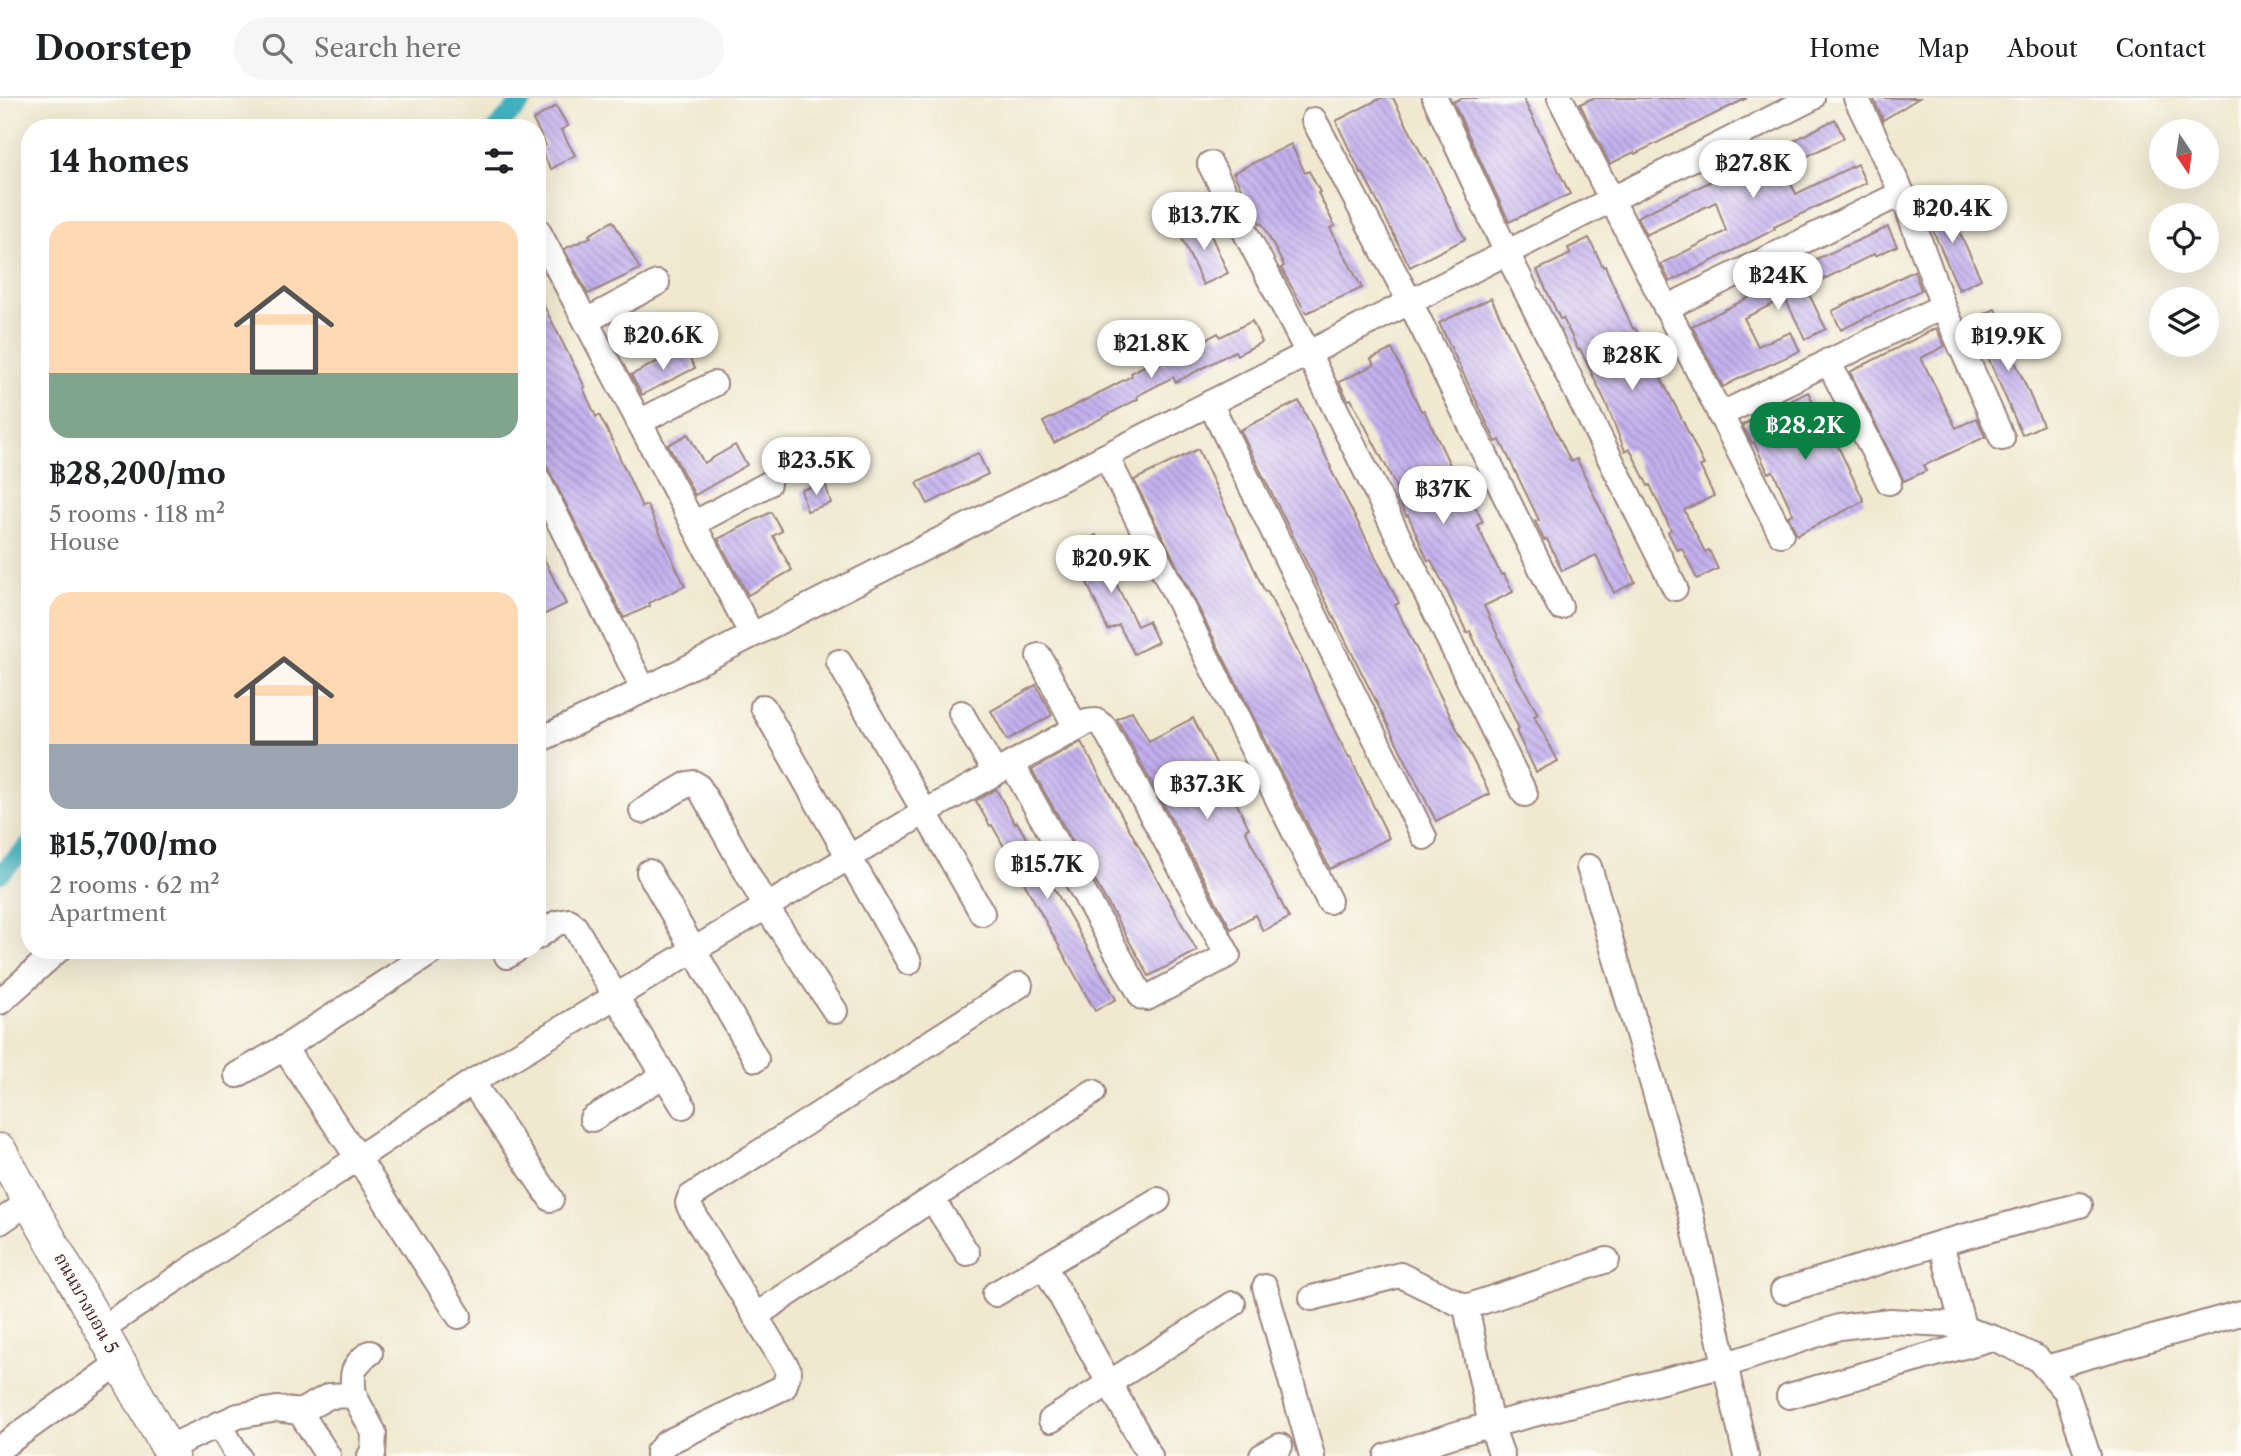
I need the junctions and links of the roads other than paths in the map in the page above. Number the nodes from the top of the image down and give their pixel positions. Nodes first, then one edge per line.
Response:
1 (1435, 98) edge
2 (1560, 98) edge
3 (1812, 98) edge
4 (1856, 98) edge
5 (1314, 120) dead end
6 (1210, 164) dead end
7 (1902, 193) junction
8 (1611, 200) junction
9 (546, 246) edge
10 (1507, 253) junction
11 (657, 283) dead end
12 (1410, 302) junction
13 (1943, 306) junction
14 (1666, 308) junction
15 (586, 321) junction
16 (1308, 353) junction
17 (1828, 361) junction
18 (714, 384) dead end
19 (1210, 403) junction
20 (1720, 415) junction
21 (639, 422) junction
22 (2002, 438) dead end
23 (1106, 456) junction
24 (1889, 482) dead end
25 (768, 484) dead end
26 (546, 496) edge
27 (693, 524) junction
28 (1781, 534) dead end
29 (1675, 588) dead end
30 (1560, 607) dead end
31 (752, 635) junction
32 (1039, 656) dead end
33 (839, 662) dead end
34 (644, 690) junction
35 (763, 707) dead end
36 (961, 713) dead end
37 (1076, 728) junction
38 (546, 737) edge
39 (1003, 768) junction
40 (1525, 794) dead end
41 (642, 811) dead end
42 (925, 812) junction
43 (1424, 836) dead end
44 (849, 858) junction
45 (1589, 867) dead end
46 (649, 872) dead end
47 (1329, 901) dead end
48 (766, 907) junction
49 (982, 913) dead end
50 (546, 931) edge
51 (694, 950) junction
52 (48, 959) edge
53 (421, 959) edge
54 (909, 961) dead end
55 (1020, 985) dead end
56 (615, 997) junction
57 (0, 1002) edge
58 (835, 1011) dead end
59 (284, 1048) junction
60 (756, 1059) dead end
61 (237, 1075) dead end
62 (663, 1076) junction
63 (472, 1083) junction
64 (1093, 1092) dead end
65 (683, 1106) dead end
66 (592, 1119) dead end
67 (0, 1150) edge
68 (358, 1158) junction
69 (551, 1199) dead end
70 (932, 1199) junction
71 (1158, 1200) dead end
72 (29, 1202) junction
73 (2080, 1205) dead end
74 (0, 1222) edge
75 (1941, 1243) junction
76 (967, 1253) dead end
77 (1607, 1260) dead end
78 (1044, 1266) junction
79 (1265, 1287) dead end
80 (1783, 1291) dead end
81 (995, 1294) dead end
82 (1312, 1298) dead end
83 (1233, 1304) dead end
84 (1466, 1307) junction
85 (2241, 1313) edge
86 (459, 1316) dead end
87 (755, 1316) junction
88 (101, 1329) junction
89 (1965, 1330) junction
90 (1993, 1338) junction
91 (370, 1353) dead end
92 (120, 1363) junction
93 (1725, 1365) junction
94 (2046, 1368) junction
95 (1110, 1382) junction
96 (354, 1395) junction
97 (1789, 1396) dead end
98 (300, 1412) junction
99 (1051, 1420) dead end
100 (219, 1424) junction
101 (1491, 1425) junction
102 (0, 1448) edge
103 (170, 1452) edge
104 (2084, 1455) edge
105 (238, 1456) edge
106 (328, 1456) edge
107 (370, 1456) edge
108 (658, 1456) edge
109 (1150, 1456) edge
110 (1312, 1456) edge
111 (1387, 1456) edge
112 (1502, 1456) edge
113 (1746, 1456) edge

1 - 10 street
2 - 8 street
3 - 8 street
4 - 7 street
5 - 12 street
6 - 16 street
7 - 13 street
7 - 14 street
8 - 10 street
8 - 14 street
9 - 15 street
10 - 12 street
10 - 29 street
11 - 15 street
12 - 16 street
12 - 30 street
13 - 17 street
13 - 22 street
14 - 20 street
15 - 21 street
16 - 19 street
16 - 40 street
17 - 20 street
17 - 24 street
18 - 21 street
19 - 23 street
19 - 43 street
20 - 28 street
21 - 27 street
23 - 31 street
23 - 47 street
25 - 27 street
26 - 34 street
27 - 31 street
31 - 34 street
32 - 37 street
33 - 42 street
34 - 38 street
35 - 44 street
36 - 39 street
37 - 39 street
37 - 39 street
39 - 42 street
41 - 48 street
42 - 44 street
42 - 49 street
44 - 48 street
44 - 54 street
45 - 93 street
46 - 51 street
48 - 51 street
48 - 58 street
50 - 56 street
51 - 56 street
51 - 60 street
52 - 57 street
53 - 59 street
55 - 87 street
56 - 62 street
56 - 63 street
59 - 61 street
59 - 68 street
62 - 65 street
62 - 66 street
63 - 68 street
63 - 69 street
64 - 70 street
67 - 72 main road, ถนนบางบอน 5
68 - 86 street
68 - 88 street
70 - 76 street
70 - 87 street
71 - 78 street
72 - 74 street
72 - 88 main road, ถนนบางบอน 5
73 - 75 street
75 - 80 street
75 - 89 street
77 - 84 street
78 - 81 street
78 - 95 street
79 - 110 street
82 - 84 street
83 - 95 street
84 - 101 street
85 - 94 street
87 - 108 street
88 - 92 main road, ถนนบางบอน 5
89 - 90 street
89 - 93 street
90 - 94 street
90 - 97 street
91 - 96 street
92 - 102 street
92 - 103 main road, ถนนบางบอน 5
93 - 101 street
93 - 113 street
94 - 104 street
95 - 99 street
95 - 109 street
96 - 98 street
96 - 107 street
98 - 100 street
98 - 106 street
100 - 103 street
100 - 105 street
101 - 111 street
101 - 112 street

